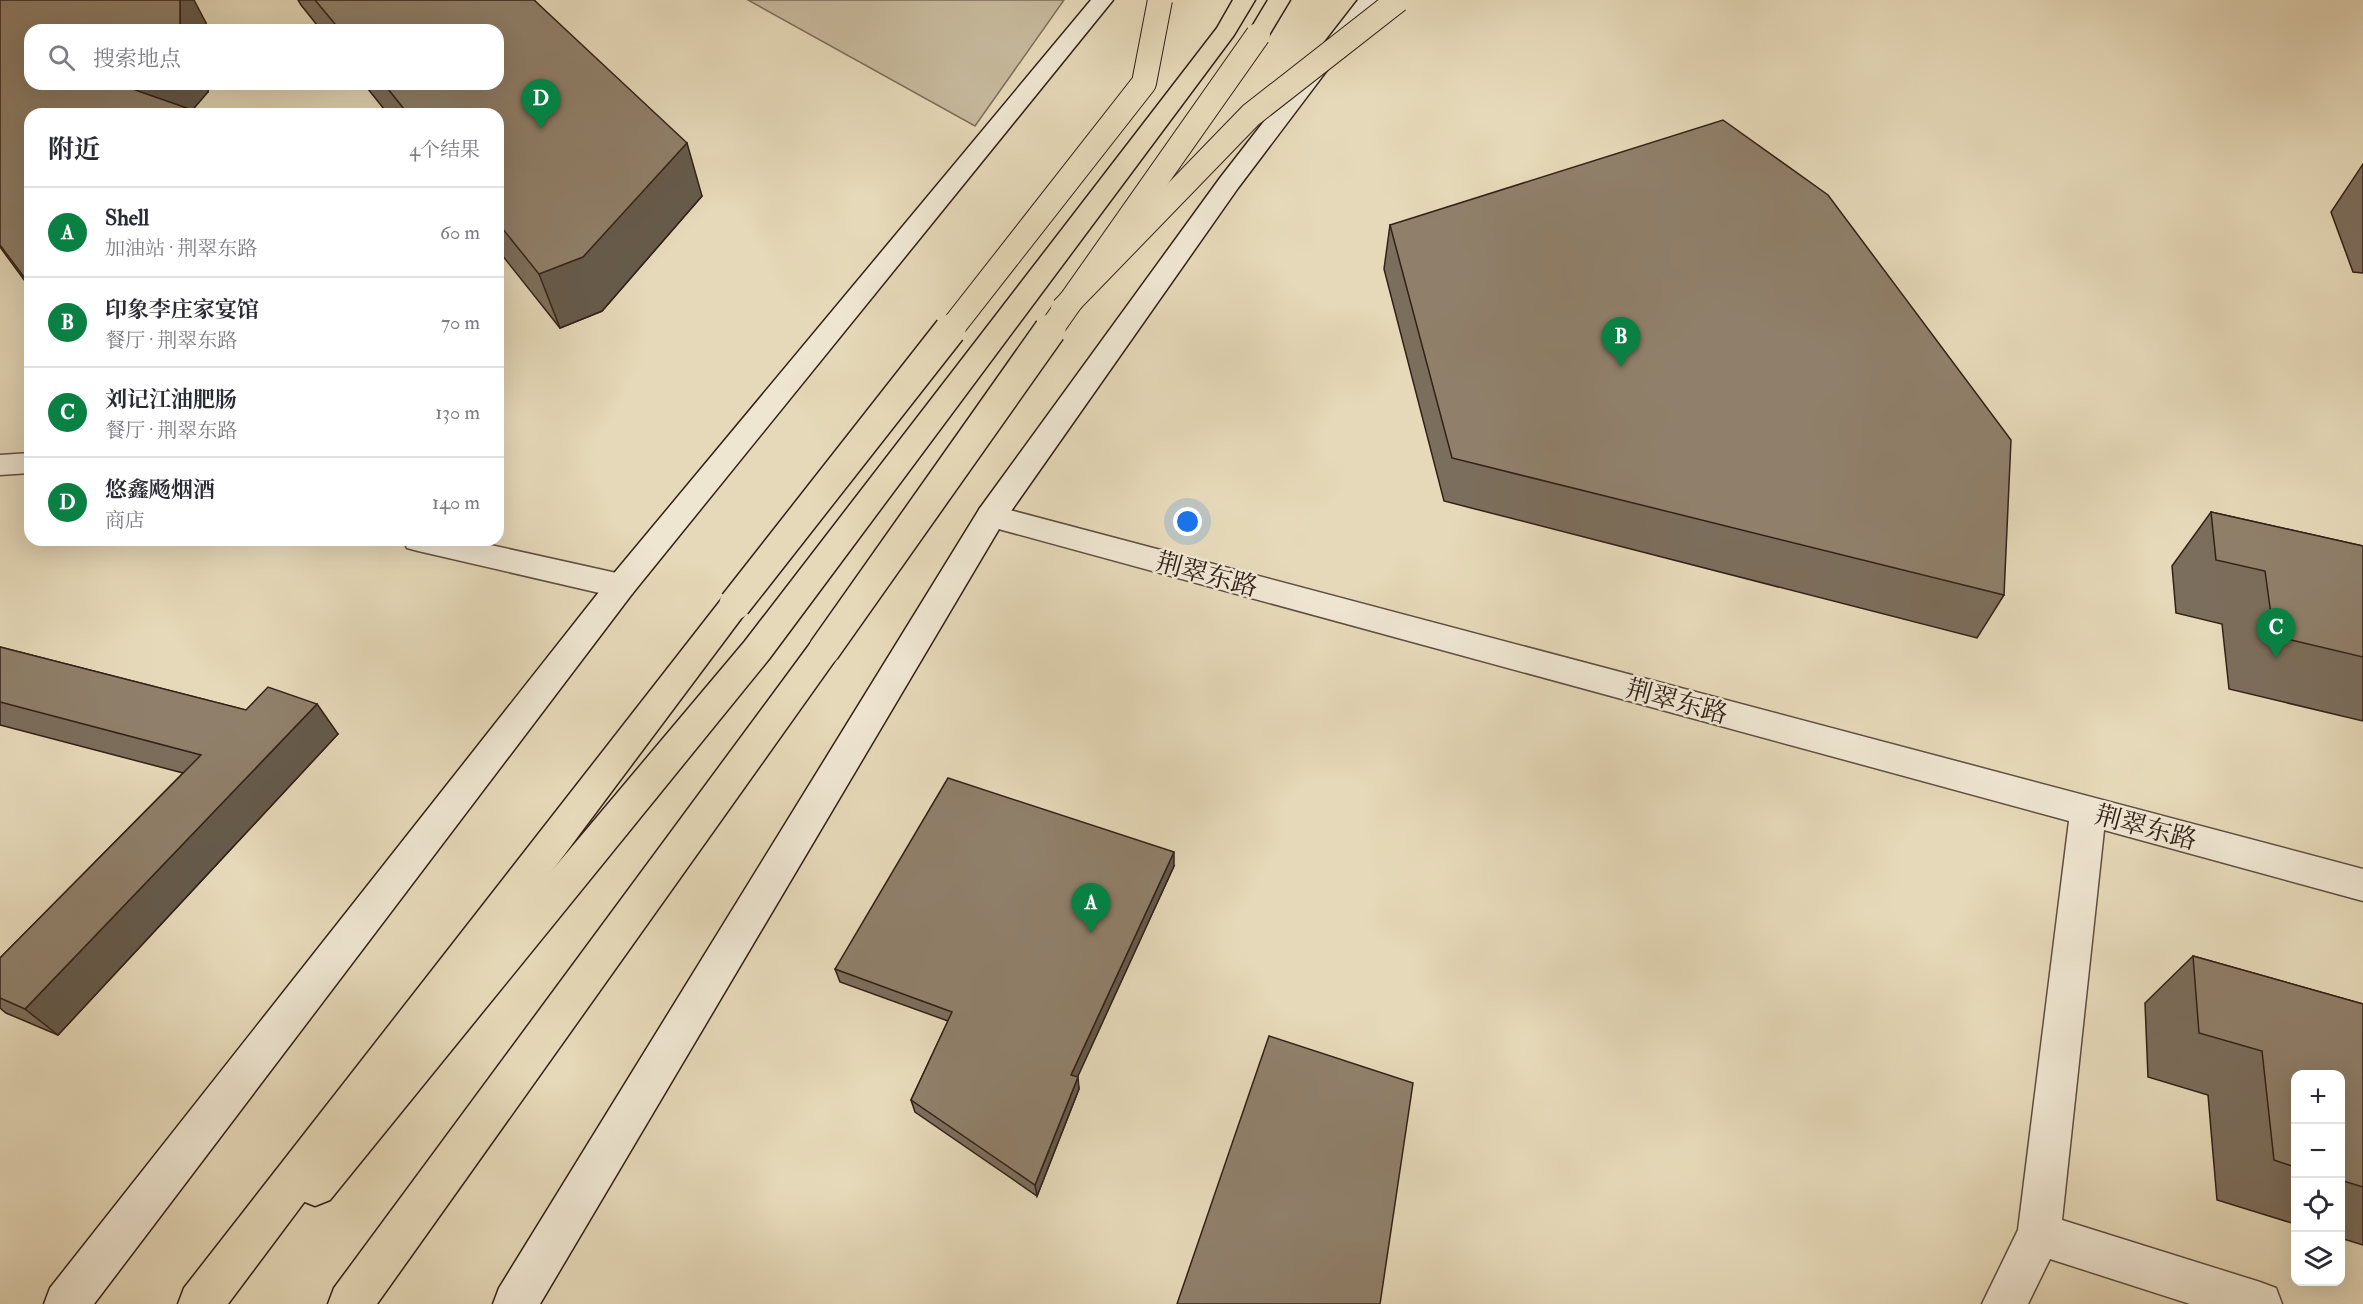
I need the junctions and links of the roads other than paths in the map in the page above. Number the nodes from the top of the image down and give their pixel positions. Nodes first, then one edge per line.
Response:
1 (1102, 0) edge
2 (1160, 0) edge
3 (1244, 0) edge
4 (1279, 0) edge
5 (1369, 0) edge
6 (1398, 0) edge
7 (1063, 309) junction
8 (24, 464) edge
9 (0, 465) edge
10 (991, 516) junction
11 (444, 546) edge
12 (621, 586) junction
13 (2088, 812) junction
14 (2363, 885) edge
15 (2039, 1234) junction
16 (66, 1304) edge
17 (200, 1304) edge
18 (216, 1304) edge
19 (350, 1304) edge
20 (515, 1304) edge
21 (2004, 1304) edge
22 (2260, 1304) edge

1 - 12 street
2 - 17 main road, bridge
3 - 18 main road
4 - 7 main road, bridge
5 - 10 street
6 - 7 main road, bridge
7 - 19 main road, bridge
8 - 9 street
10 - 13 street, 荆翠东路
10 - 20 street
11 - 12 street
12 - 16 street
13 - 14 street, 荆翠东路
13 - 15 street
15 - 21 street
15 - 22 street

